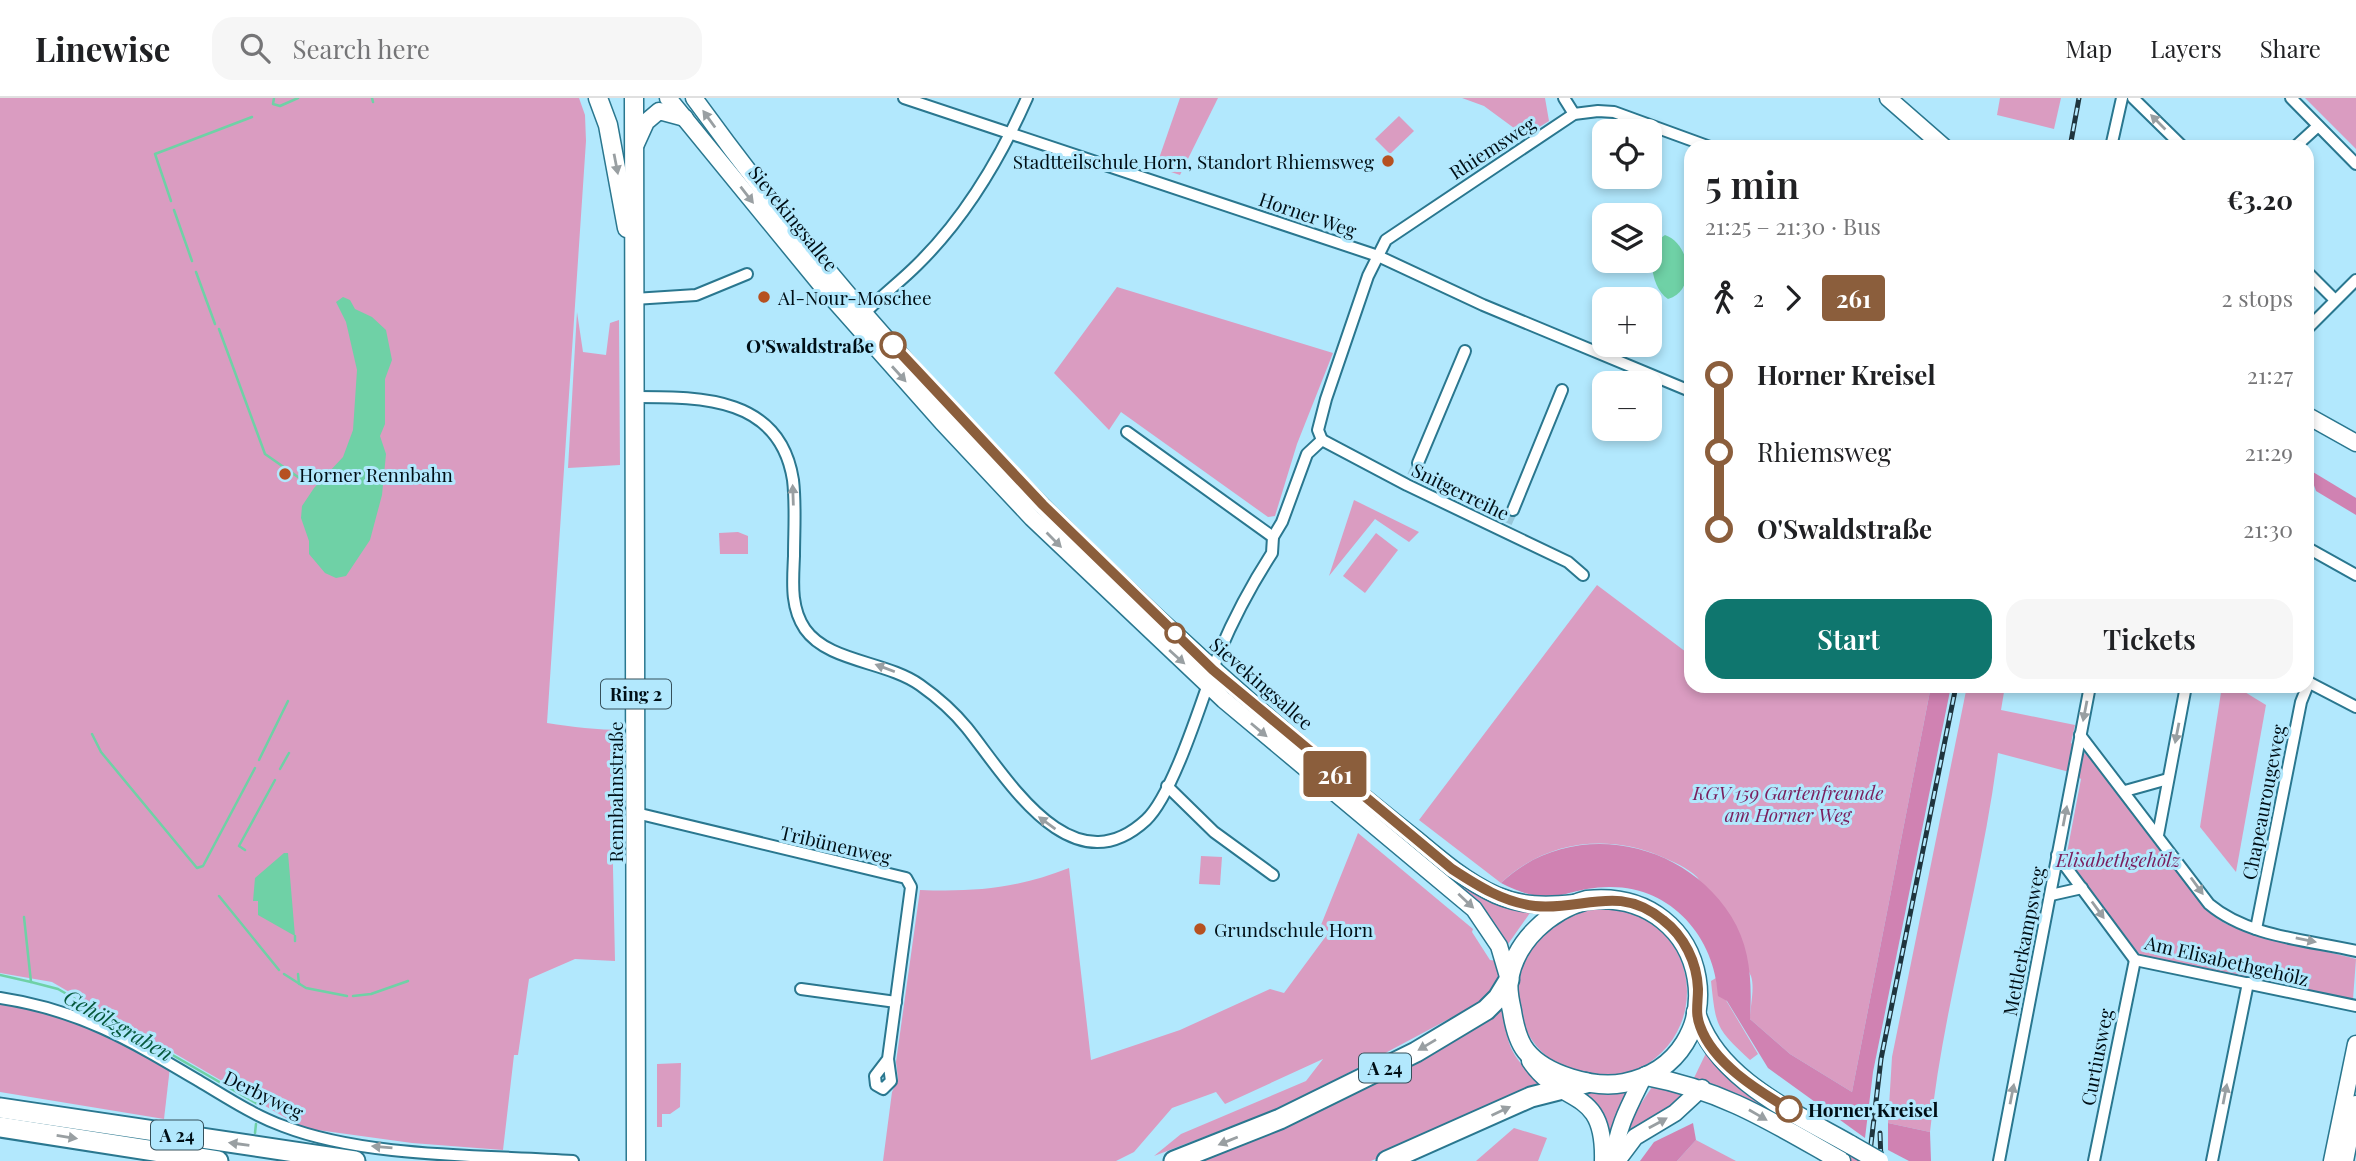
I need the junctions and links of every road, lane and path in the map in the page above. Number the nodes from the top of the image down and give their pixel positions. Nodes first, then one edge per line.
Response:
1 (598, 98) edge
2 (635, 98) edge
3 (668, 98) edge
4 (694, 98) edge
5 (904, 98) edge
6 (1027, 98) edge
7 (1564, 98) edge
8 (1888, 98) edge
9 (2122, 98) edge
10 (2133, 98) edge
11 (2291, 98) edge
12 (1574, 114) junction
13 (687, 119) junction
14 (2318, 126) junction
15 (1012, 132) junction
16 (1691, 140) edge
17 (1935, 140) edge
18 (2113, 140) edge
19 (2176, 140) edge
20 (2303, 140) edge
21 (636, 144) junction
22 (2356, 164) edge
23 (634, 255) junction
24 (1378, 256) junction
25 (747, 274) dead end
26 (2314, 279) edge
27 (2356, 280) edge
28 (634, 299) junction
29 (2335, 300) junction
30 (859, 318) junction
31 (2314, 322) edge
32 (1465, 351) dead end
33 (1684, 389) edge
34 (1562, 390) dead end
35 (635, 397) junction
36 (2314, 418) edge
37 (1127, 432) dead end
38 (1322, 440) junction
39 (2356, 443) edge
40 (1418, 463) tunnel mouth
41 (1513, 510) tunnel mouth
42 (1273, 537) junction
43 (2314, 551) edge
44 (1583, 575) dead end
45 (2356, 575) edge
46 (1210, 677) junction
47 (2314, 685) edge
48 (2089, 693) edge
49 (2185, 693) edge
50 (2304, 693) edge
51 (2356, 706) edge
52 (2080, 736) junction
53 (2168, 779) junction
54 (1167, 786) junction
55 (2125, 791) junction
56 (636, 813) junction
57 (2158, 835) junction
58 (2057, 856) junction
59 (1273, 875) dead end
60 (2082, 888) junction
61 (2051, 895) junction
62 (1577, 903) junction
63 (2256, 929) junction
64 (2356, 951) edge
65 (2135, 960) junction
66 (1509, 980) junction
67 (2248, 983) junction
68 (802, 989) dead end
69 (0, 998) edge
70 (896, 1002) junction
71 (2356, 1006) edge
72 (1696, 1012) junction
73 (2356, 1044) edge
74 (1527, 1052) junction
75 (888, 1059) dead end
76 (1644, 1077) junction
77 (1586, 1083) junction
78 (1561, 1088) junction
79 (1702, 1088) junction
80 (2356, 1104) edge
81 (0, 1108) edge
82 (0, 1127) edge
83 (218, 1161) edge
84 (355, 1161) edge
85 (573, 1161) edge
86 (636, 1161) edge
87 (1174, 1161) edge
88 (1387, 1161) edge
89 (1603, 1161) edge
90 (1615, 1161) edge
91 (1840, 1161) edge
92 (1879, 1161) edge
93 (1999, 1161) edge
94 (2094, 1161) edge
95 (2212, 1161) edge
96 (2332, 1161) edge
97 (2345, 1161) edge

1 -> 23 main road, Rennbahnstraße / Ring 2
2 - 21 main road, Rennbahnstraße / Ring 2
3 - 13 main road, Sievekingsallee
30 -> 4 main road, Sievekingsallee
5 - 15 street, Horner Weg
6 - 15 street
7 - 12 street
8 - 17 main road
9 - 18 street
19 -> 10 street
11 - 14 street
12 - 16 street
12 - 24 street, Rhiemsweg
13 - 21 main road
13 -> 30 main road, Sievekingsallee
14 - 20 street
14 - 22 street
15 - 24 street, Horner Weg
15 - 30 street
21 - 23 main road, Rennbahnstraße / Ring 2
23 - 28 main road, Rennbahnstraße / Ring 2
24 - 33 street, Horner Weg
24 - 38 street, Rhiemsweg
25 - 28 street
26 - 29 street
27 - 29 street
28 - 35 main road, Rennbahnstraße / Ring 2
29 - 31 street
30 - 46 main road, Sievekingsallee
32 - 40 street
34 - 41 street
54 -> 35 street
35 - 56 main road, Rennbahnstraße / Ring 2
36 - 39 main road
37 - 42 street
38 - 42 street
38 - 44 street, Snitgerreihe
42 - 46 street
43 - 45 street
46 - 54 street
46 - 62 main road, Sievekingsallee
46 -> 66 main road, Sievekingsallee
47 - 51 street
48 -> 52 street, Mettlerkampsweg
49 -> 53 street
50 - 63 street, Chapeaurougeweg
52 - 55 street, Am Elisabethgehölz
58 -> 52 street, Mettlerkampsweg
53 - 55 street
53 - 57 street
54 - 59 street
55 - 57 street, Am Elisabethgehölz
56 - 70 street, Tribünenweg
56 - 86 main road, Rennbahnstraße / Ring 2
57 -> 63 street, Am Elisabethgehölz
58 - 60 street, Am Elisabethgehölz
58 - 61 street, Mettlerkampsweg
60 - 61 street
60 -> 65 street, Am Elisabethgehölz
93 -> 61 street, Mettlerkampsweg
62 - 66 main road, Sievekingsallee
62 - 72 main road, Sievekingsallee
63 -> 64 street, Am Elisabethgehölz
65 - 67 street, Am Elisabethgehölz
65 - 94 street, Curtiusweg
66 - 74 main road, Sievekingsallee
66 -> 87 highway, A 24
67 - 71 street, Am Elisabethgehölz
95 -> 67 street
68 - 70 street
85 -> 69 street, Derbyweg
70 - 75 street, Tribünenweg
72 - 76 main road, Sievekingsallee
72 - 92 main road, Sievekingsallee, bridge
73 - 96 main road
74 - 77 main road, Sievekingsallee
74 - 78 main road
76 - 77 main road, Sievekingsallee
76 - 79 main road, Sievekingsallee
76 - 90 main road
77 - 78 highway
88 -> 78 highway
78 - 89 main road
90 -> 79 main road
79 -> 91 main road, Sievekingsallee
80 - 97 main road
84 -> 81 highway, A 24
82 -> 83 highway, A 24

